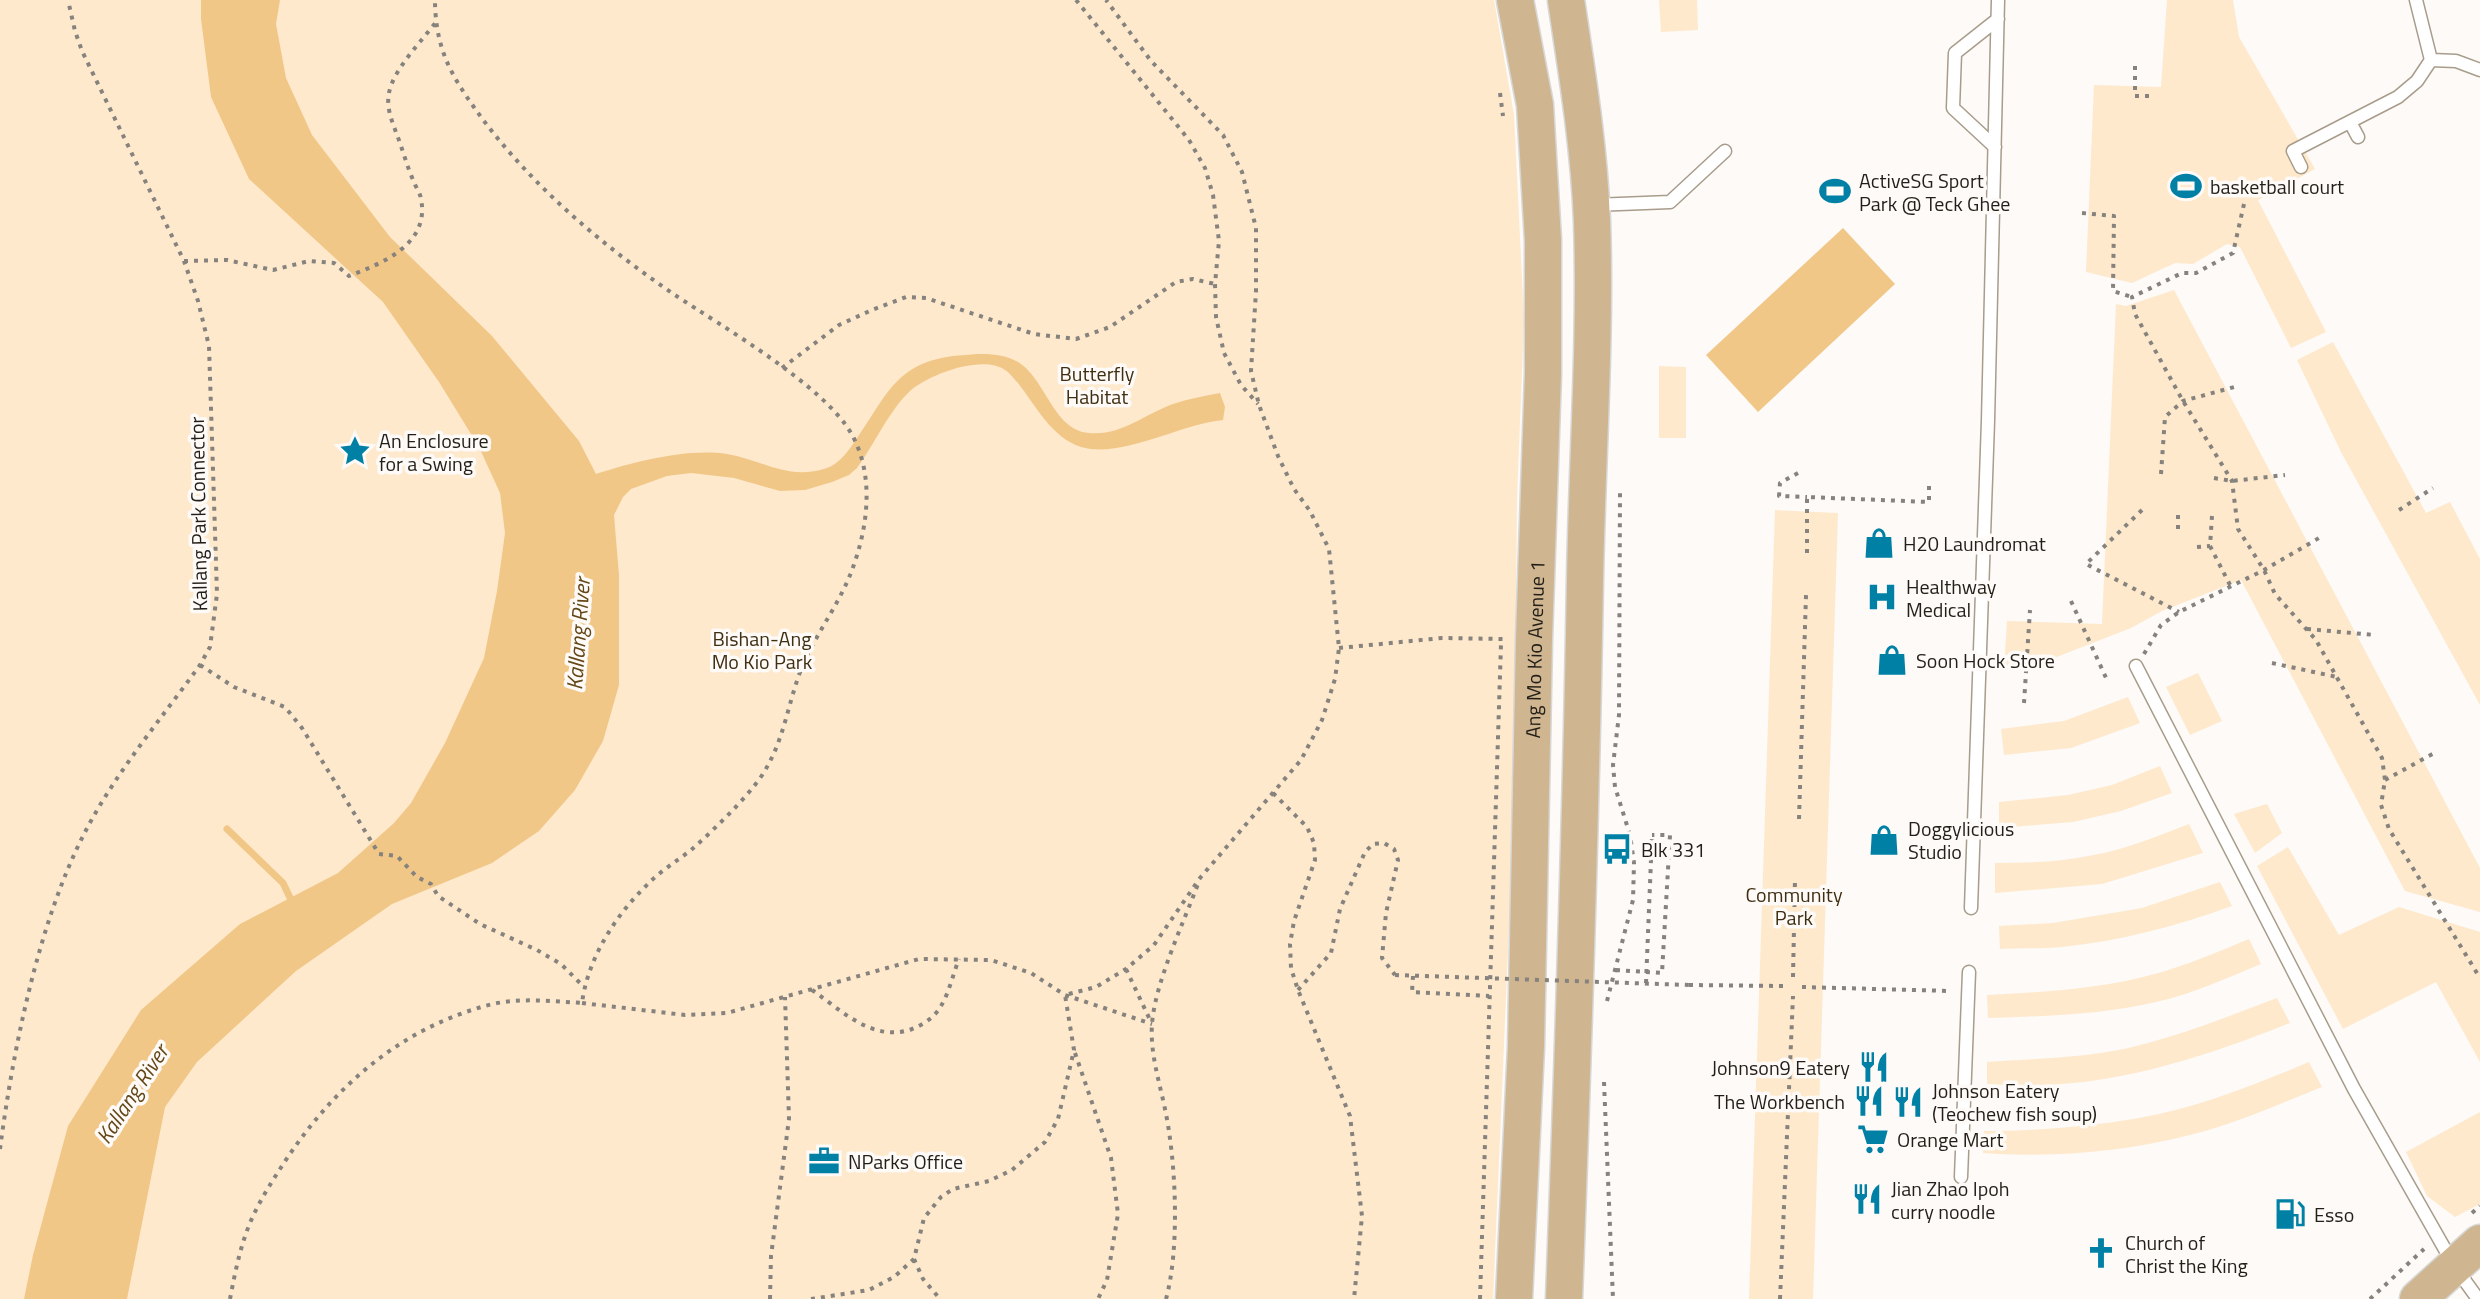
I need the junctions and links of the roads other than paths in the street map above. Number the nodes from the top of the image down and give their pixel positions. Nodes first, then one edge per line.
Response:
1 (1515, 0) edge
2 (1566, 0) edge
3 (1998, 0) edge
4 (2416, 0) edge
5 (1998, 19) junction
6 (2431, 60) junction
7 (2480, 70) edge
8 (2350, 122) junction
9 (2358, 137) dead end
10 (1995, 147) junction
11 (1725, 151) dead end
12 (2301, 167) dead end
13 (1591, 205) junction
14 (2136, 666) road end
15 (1971, 908) dead end
16 (1969, 972) dead end
17 (1961, 1177) dead end
18 (2467, 1255) edge
19 (1514, 1299) edge
20 (1564, 1299) edge
21 (2418, 1299) edge
22 (2478, 1299) edge

1 - 19 main road, Ang Mo Kio Avenue 1
2 - 13 main road
3 - 5 lane
4 - 6 lane
5 - 10 lane
5 - 10 lane
6 - 7 lane
6 - 8 lane
8 - 9 lane
8 - 12 lane
10 - 15 lane
11 - 13 lane
13 - 20 main road
14 - 18 lane
16 - 17 lane
18 - 21 main road
18 - 22 lane

